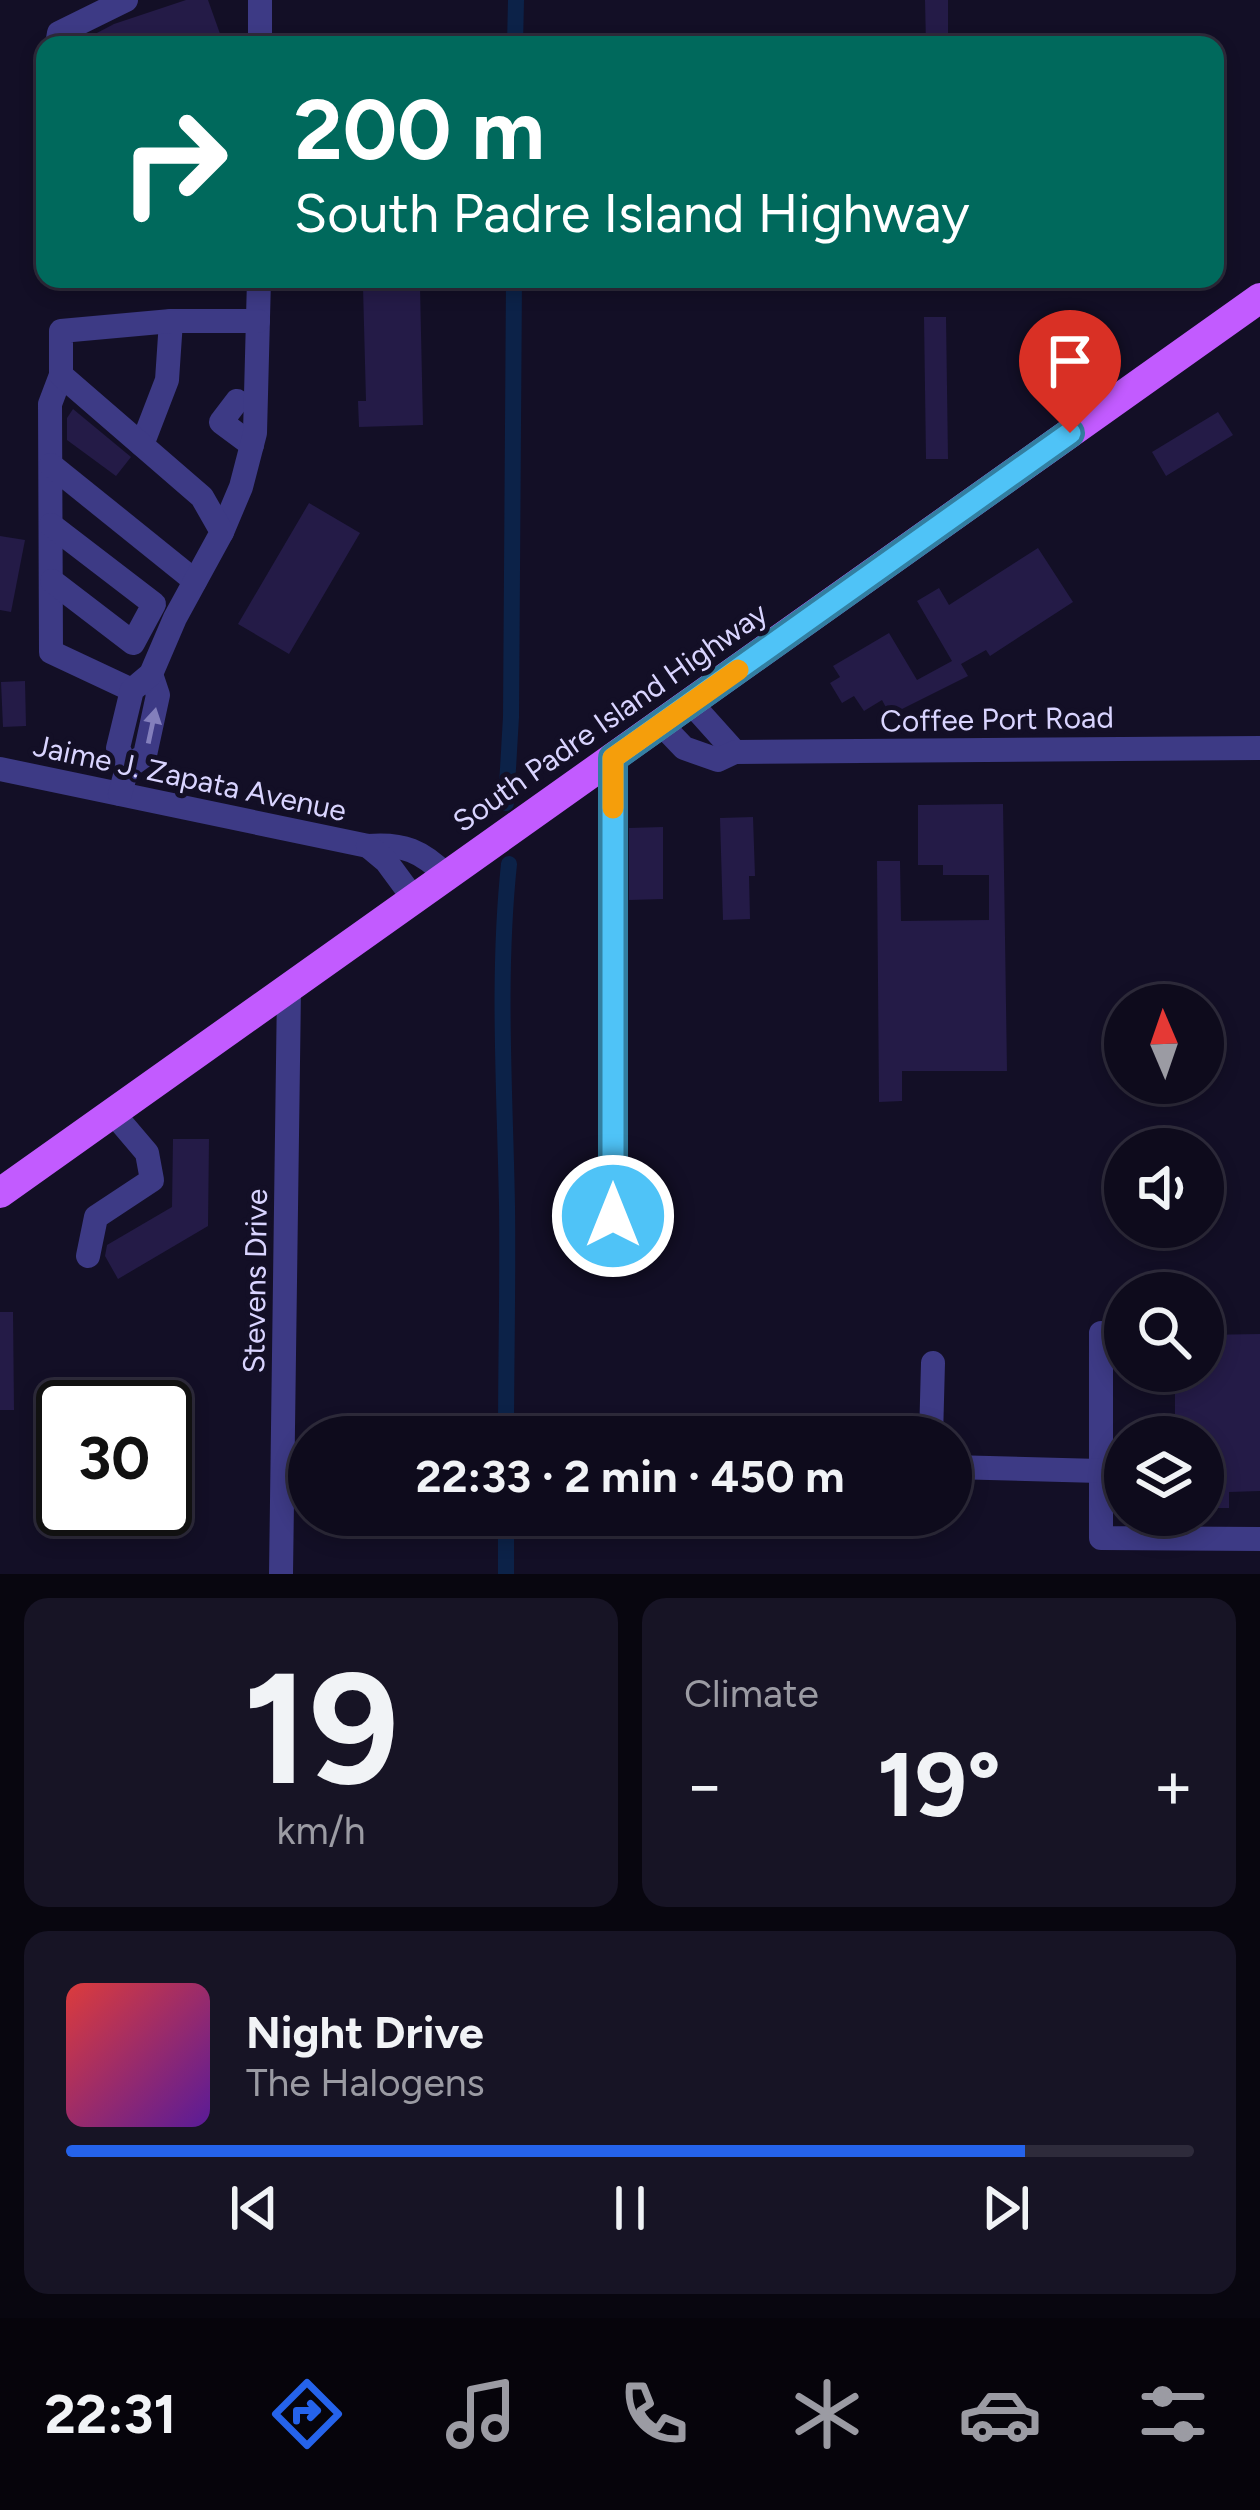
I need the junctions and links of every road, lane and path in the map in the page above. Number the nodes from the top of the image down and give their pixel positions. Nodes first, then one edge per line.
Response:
1 (126, 0) edge
2 (260, 0) edge
3 (58, 36) edge
4 (260, 36) edge
5 (260, 288) edge
6 (1260, 298) edge
7 (258, 321) junction
8 (171, 322) junction
9 (61, 375) junction
10 (237, 400) dead end
11 (142, 445) junction
12 (251, 446) junction
13 (51, 465) junction
14 (51, 525) junction
15 (223, 532) junction
16 (185, 573) junction
17 (52, 580) junction
18 (154, 604) junction
19 (142, 682) junction
20 (691, 703) junction
21 (662, 724) junction
22 (1260, 748) edge
23 (735, 752) junction
24 (613, 758) junction
25 (0, 769) edge
26 (121, 794) junction
27 (368, 846) junction
28 (447, 876) junction
29 (414, 899) junction
30 (289, 989) junction
31 (113, 1112) junction
32 (0, 1192) edge
33 (613, 1216) dead end
34 (88, 1256) dead end
35 (1101, 1333) dead end
36 (933, 1363) dead end
37 (932, 1416) edge
38 (972, 1468) edge
39 (1100, 1471) junction
40 (1260, 1539) edge
41 (281, 1574) edge

1 - 3 street
2 - 4 street
5 - 7 street
6 - 20 main road, South Padre Island Highway
7 - 8 street
7 - 12 street
8 - 9 street
8 - 11 street
9 - 11 street
9 - 13 street
10 - 12 street
11 - 15 street
12 - 15 street
13 - 14 street
13 - 16 street
14 - 17 street
14 - 18 street
15 - 16 street
16 - 18 street
16 - 19 street
17 - 18 street
17 - 19 street
19 - 26 street
20 - 21 main road, South Padre Island Highway
20 - 23 street
21 - 23 street, Coffee Port Road
21 - 24 main road, South Padre Island Highway
22 - 23 street, Coffee Port Road
24 - 28 main road, South Padre Island Highway
24 - 33 street
25 - 26 street, Jaime J. Zapata Avenue
26 - 27 street, Jaime J. Zapata Avenue
27 - 28 street, Jaime J. Zapata Avenue
27 - 29 street, Jaime J. Zapata Avenue
28 - 29 main road, South Padre Island Highway
29 - 30 main road, South Padre Island Highway
30 - 31 main road, South Padre Island Highway
30 - 41 street, Stevens Drive
31 - 32 main road, South Padre Island Highway
31 - 34 street
35 - 39 street
36 - 37 street
38 - 39 street
39 - 40 street

